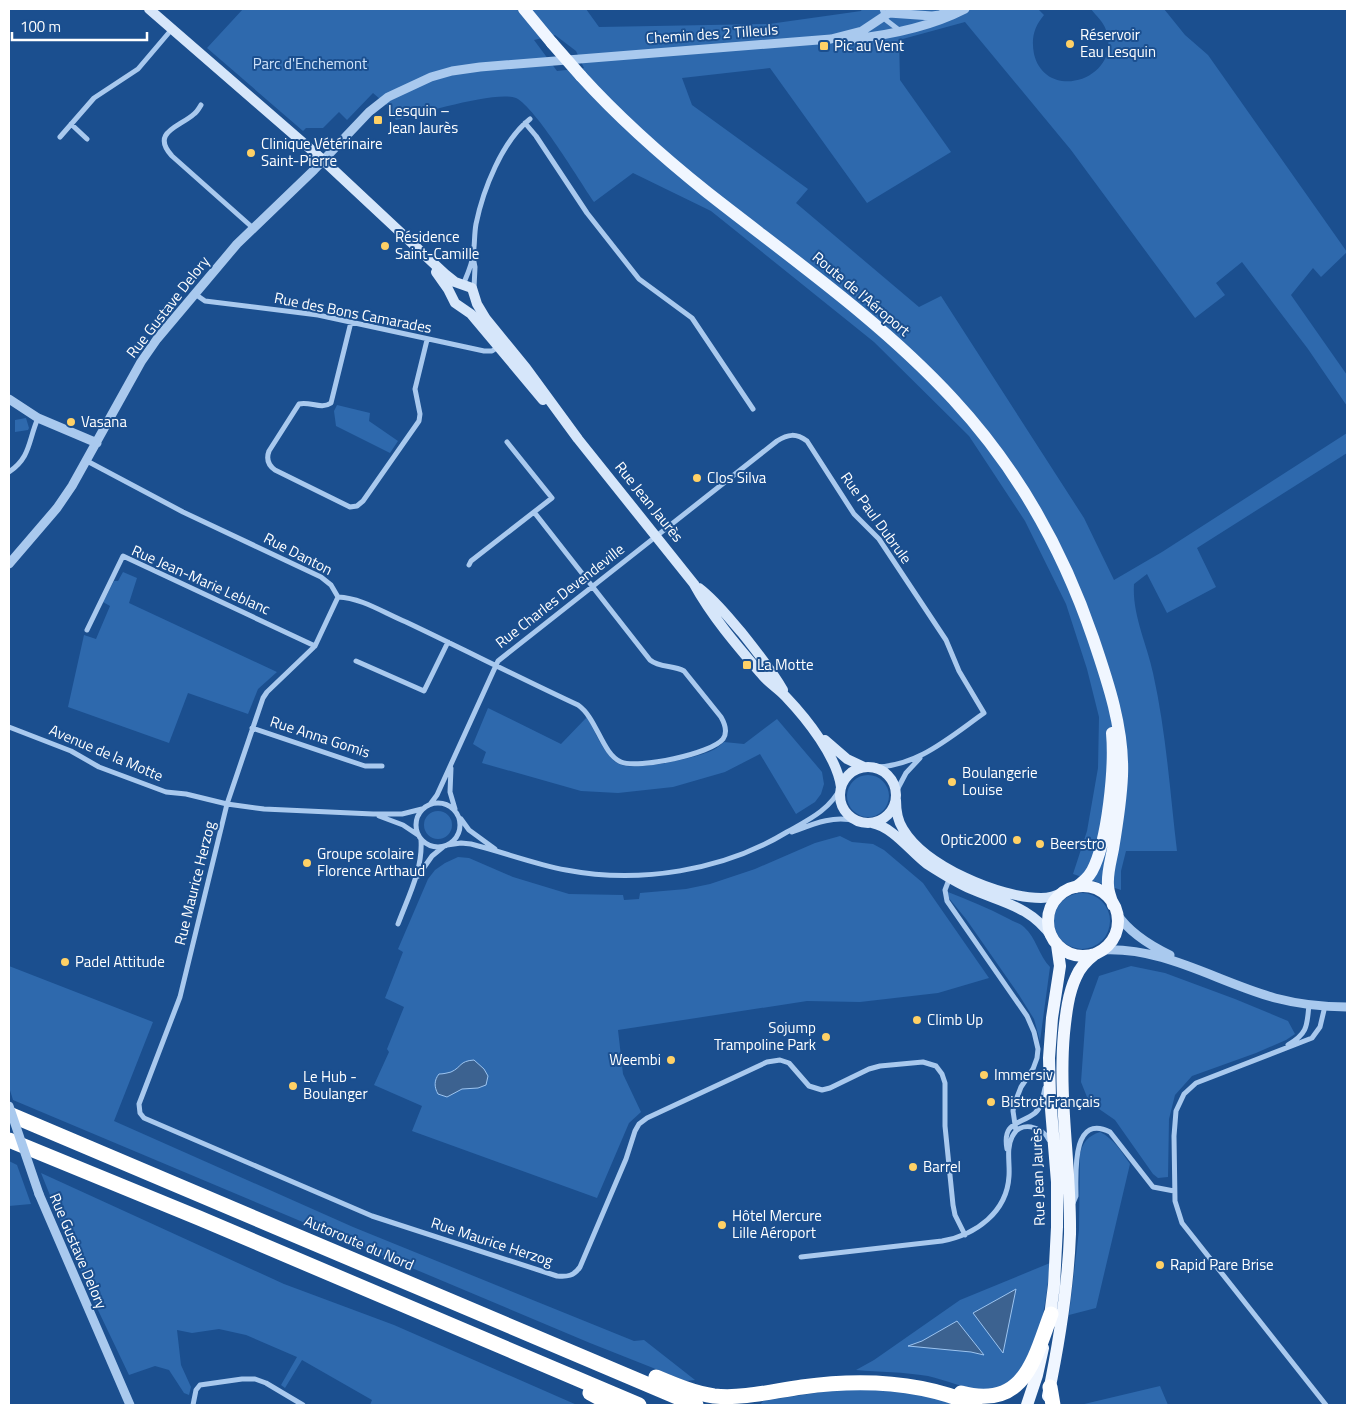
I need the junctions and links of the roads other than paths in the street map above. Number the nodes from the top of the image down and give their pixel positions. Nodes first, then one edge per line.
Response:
1 (149, 9) edge
2 (524, 9) edge
3 (954, 9) edge
4 (965, 9) edge
5 (882, 11) edge
6 (172, 28) junction
7 (901, 31) junction
8 (831, 39) junction
9 (201, 105) dead end
10 (530, 119) dead end
11 (525, 123) junction
12 (71, 124) junction
13 (60, 137) dead end
14 (88, 139) dead end
15 (323, 160) junction
16 (253, 228) junction
17 (409, 242) junction
18 (473, 256) junction
19 (463, 285) junction
20 (195, 294) junction
21 (474, 294) junction
22 (457, 302) junction
23 (351, 322) junction
24 (427, 340) junction
25 (501, 344) junction
26 (9, 399) edge
27 (753, 409) dead end
28 (38, 418) junction
29 (507, 442) dead end
30 (96, 444) junction
31 (87, 461) junction
32 (9, 472) edge
33 (534, 512) junction
34 (656, 537) junction
35 (10, 560) edge
36 (469, 564) dead end
37 (592, 586) junction
38 (338, 597) junction
39 (87, 630) dead end
40 (448, 642) junction
41 (315, 646) junction
42 (356, 661) dead end
43 (1101, 664) junction
44 (495, 666) junction
45 (806, 721) junction
46 (9, 726) edge
47 (252, 728) junction
48 (927, 752) junction
49 (451, 765) junction
50 (382, 766) dead end
51 (868, 767) junction
52 (841, 787) junction
53 (896, 796) junction
54 (431, 803) junction
55 (227, 804) junction
56 (422, 809) junction
57 (456, 810) junction
58 (373, 814) junction
59 (460, 818) junction
60 (856, 821) junction
61 (872, 823) junction
62 (780, 836) junction
63 (420, 837) junction
64 (445, 846) junction
65 (505, 854) junction
66 (951, 874) junction
67 (415, 881) junction
68 (1076, 887) junction
69 (1063, 892) junction
70 (1115, 909) junction
71 (398, 924) dead end
72 (1054, 941) junction
73 (1099, 952) junction
74 (1200, 969) junction
75 (1309, 1004) junction
76 (1324, 1006) junction
77 (1347, 1007) edge
78 (1281, 1049) junction
79 (1050, 1078) junction
80 (9, 1106) edge
81 (9, 1114) edge
82 (1015, 1123) junction
83 (1016, 1131) junction
84 (9, 1140) edge
85 (1055, 1154) junction
86 (1009, 1156) junction
87 (1174, 1191) junction
88 (1070, 1210) junction
89 (965, 1235) junction
90 (801, 1257) dead end
91 (1051, 1314) junction
92 (567, 1350) junction
93 (568, 1375) junction
94 (911, 1387) junction
95 (1050, 1387) junction
96 (130, 1405) edge
97 (193, 1405) edge
98 (303, 1405) edge
99 (612, 1405) edge
100 (639, 1405) edge
101 (696, 1405) edge
102 (975, 1405) edge
103 (1027, 1405) edge
104 (1046, 1405) edge
105 (1054, 1405) edge
106 (1326, 1405) edge

1 - 6 main road, Rue Jean Jaurès
2 - 43 main road, Route de l'Aéroport, bridge
3 - 5 street
4 - 7 street
5 - 7 street
5 - 8 street, Chemin des 2 Tilleuls
6 - 12 street
6 - 15 main road, Rue Jean Jaurès
7 - 8 street
8 - 15 street, Chemin des 2 Tilleuls
9 - 16 street
10 - 11 street
11 - 18 street
11 - 27 street
12 - 13 street
12 - 14 street
15 - 16 street, Rue Gustave Delory
15 - 17 main road, Rue Jean Jaurès
16 - 20 street, Rue Gustave Delory
17 - 19 main road, Rue Jean Jaurès
17 - 22 main road, Rue Jean Jaurès
18 - 19 street
18 - 21 street
19 - 21 main road
19 - 22 main road
20 - 23 street, Rue des Bons Camarades
20 - 30 street, Rue Gustave Delory
21 - 22 main road
21 - 25 main road, Rue Jean Jaurès
22 - 25 main road, Rue Jean Jaurès
23 - 24 street, Rue des Bons Camarades
23 - 24 street
24 - 25 street, Rue des Bons Camarades
25 - 34 main road, Rue Jean Jaurès
26 - 28 street
28 - 30 street
28 - 32 street
29 - 33 street
30 - 31 street, Rue Gustave Delory
31 - 35 street, Rue Gustave Delory
31 - 38 street, Rue Danton
33 - 36 street
33 - 37 street
34 - 37 street, Rue Charles Devendeville
34 - 45 main road, Rue Jean Jaurès
34 - 48 street, Rue Paul Dubrule
37 - 44 street, Rue Charles Devendeville
37 - 44 street, Rue Danton
38 - 40 street, Rue Danton
38 - 41 street
39 - 41 street, Rue Jean-Marie Leblanc
40 - 42 street
40 - 44 street, Rue Danton
41 - 47 street, Rue Maurice Herzog
43 - 68 main road, Route de l'Aéroport
43 - 70 main road, Route de l'Aéroport
44 - 49 street, Rue Charles Devendeville
45 - 51 main road, Rue Jean Jaurès
45 - 52 main road, Rue Jean Jaurès
46 - 55 street, Avenue de la Motte
47 - 50 street, Rue Anna Gomis
47 - 55 street, Rue Maurice Herzog
48 - 51 street, Rue Paul Dubrule
48 - 53 street, Rue Paul Dubrule
49 - 54 street, Rue Charles Devendeville
49 - 57 street, Rue Charles Devendeville
51 - 52 main road
51 - 53 main road
52 - 60 main road
52 - 62 street
53 - 61 main road
53 - 66 main road
54 - 56 street
54 - 57 street
55 - 58 street, Avenue de la Motte
55 - 89 street, Rue Maurice Herzog
56 - 58 street, Avenue de la Motte
56 - 63 street
57 - 59 street
58 - 63 street, Avenue de la Motte
59 - 64 street
59 - 65 street
60 - 61 main road
60 - 62 street
61 - 66 main road
62 - 65 street
63 - 64 street
63 - 67 street
64 - 65 street
64 - 67 street
66 - 69 main road
66 - 72 main road
66 - 82 street
67 - 71 street
68 - 69 main road
68 - 70 main road
69 - 72 main road
70 - 73 main road
70 - 74 street
72 - 73 main road
72 - 79 main road, Rue Jean Jaurès
73 - 74 street
73 - 88 main road, Rue Jean Jaurès
74 - 75 street
75 - 76 street
75 - 78 street
76 - 77 street
76 - 78 street
78 - 87 street
79 - 82 street
79 - 85 main road, Rue Jean Jaurès
80 - 96 street, Rue Gustave Delory, bridge
81 - 92 highway, Autoroute du Nord
82 - 83 street
82 - 86 street
83 - 85 street
83 - 86 street
84 - 93 highway
85 - 91 main road, Rue Jean Jaurès
86 - 89 street, Rue Jean Jaurès
87 - 88 street
87 - 106 street
88 - 95 main road, Rue Jean Jaurès
89 - 90 street, Rue Jean Jaurès
91 - 94 highway
91 - 103 main road, Rue Jean Jaurès
92 - 94 highway
92 - 101 highway, Autoroute du Nord
93 - 99 highway
93 - 100 highway
94 - 102 highway
95 - 104 main road, Rue Jean Jaurès
95 - 105 highway
97 - 98 street

